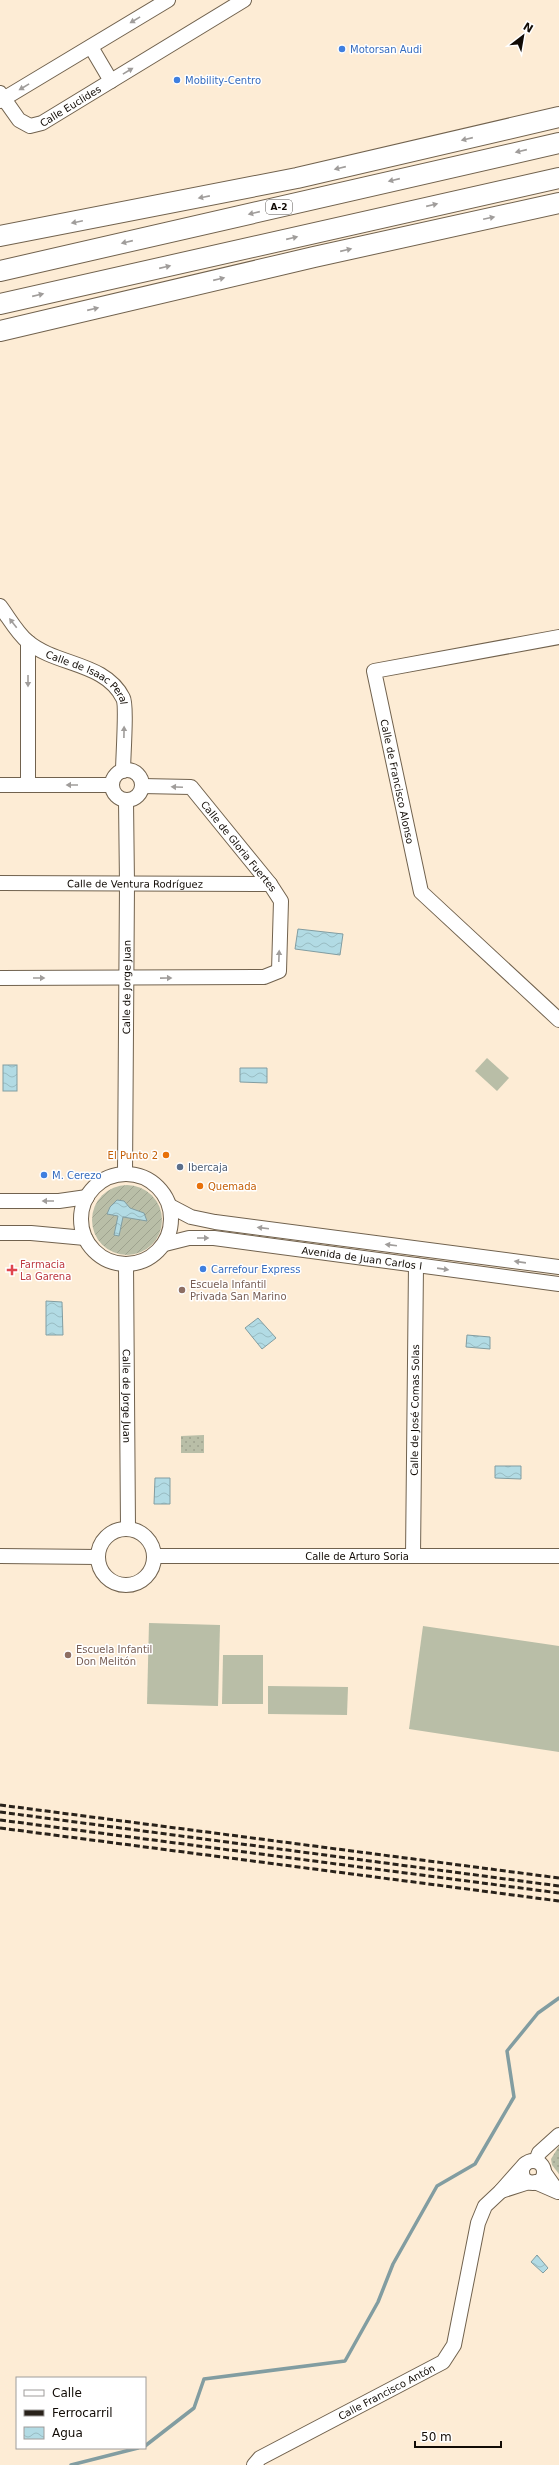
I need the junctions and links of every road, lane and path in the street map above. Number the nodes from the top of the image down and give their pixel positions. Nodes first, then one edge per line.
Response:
1 (168, 0) edge
2 (244, 0) edge
3 (90, 47) junction
4 (111, 81) junction
5 (1, 98) edge
6 (559, 117) edge
7 (559, 143) edge
8 (559, 178) edge
9 (559, 203) edge
10 (0, 236) edge
11 (0, 270) edge
12 (0, 304) edge
13 (0, 331) edge
14 (0, 606) edge
15 (559, 637) edge
16 (28, 642) junction
17 (123, 771) junction
18 (0, 785) edge
19 (111, 785) junction
20 (28, 786) junction
21 (142, 786) junction
22 (126, 801) junction
23 (0, 884) edge
24 (128, 884) junction
25 (270, 884) junction
26 (0, 978) edge
27 (126, 979) junction
28 (559, 1020) edge
29 (125, 1174) junction
30 (87, 1197) junction
31 (0, 1201) edge
32 (170, 1206) junction
33 (0, 1234) edge
34 (85, 1238) junction
35 (165, 1244) junction
36 (126, 1264) junction
37 (416, 1265) junction
38 (559, 1267) edge
39 (559, 1284) edge
40 (128, 1528) junction
41 (0, 1556) edge
42 (155, 1556) junction
43 (413, 1556) junction
44 (559, 1556) edge
45 (98, 1557) junction
46 (559, 2135) edge
47 (534, 2172) junction
48 (559, 2192) edge
49 (254, 2465) edge

1 -> 3 street, Calle Euclides
4 -> 2 street, Calle Euclides
3 - 4 street
3 -> 5 street, Calle Euclides
4 - 5 street, Calle Euclides
6 -> 10 highway
7 -> 11 highway, A-2
12 -> 8 highway
13 -> 9 highway
16 -> 14 street, Calle de Isaac Peral
15 - 28 street, Calle de Francisco Alonso
17 -> 16 street, Calle de Isaac Peral
16 -> 20 street
17 - 19 street
17 - 21 street
18 - 20 street
19 -> 20 street
19 - 22 street
21 - 22 street
25 -> 21 street, Calle de Gloria Fuertes
22 - 24 street, Calle de Jorge Juan
23 - 24 street, Calle de Ventura Rodríguez
24 - 25 street, Calle de Ventura Rodríguez
24 - 27 street, Calle de Jorge Juan
27 -> 25 street, Calle de Gloria Fuertes
26 -> 27 street
27 - 29 street, Calle de Jorge Juan
29 - 30 street
29 - 32 street
30 -> 31 street
30 - 34 street
32 - 35 street
38 -> 32 street, Avenida de Juan Carlos I
33 - 34 street
34 - 36 street
35 - 36 street
35 -> 37 street, Avenida de Juan Carlos I
36 - 40 street, Calle de Jorge Juan
37 -> 39 street, Avenida de Juan Carlos I
37 - 43 street, Calle de José Comas Solas
40 - 42 street
40 - 45 street
41 - 45 street
42 - 43 street, Calle de Arturo Soria
42 - 45 street
43 - 44 street, Calle de Arturo Soria
46 - 47 street, Calle Francisco Antón
47 - 48 street
47 - 49 street, Calle Francisco Antón

